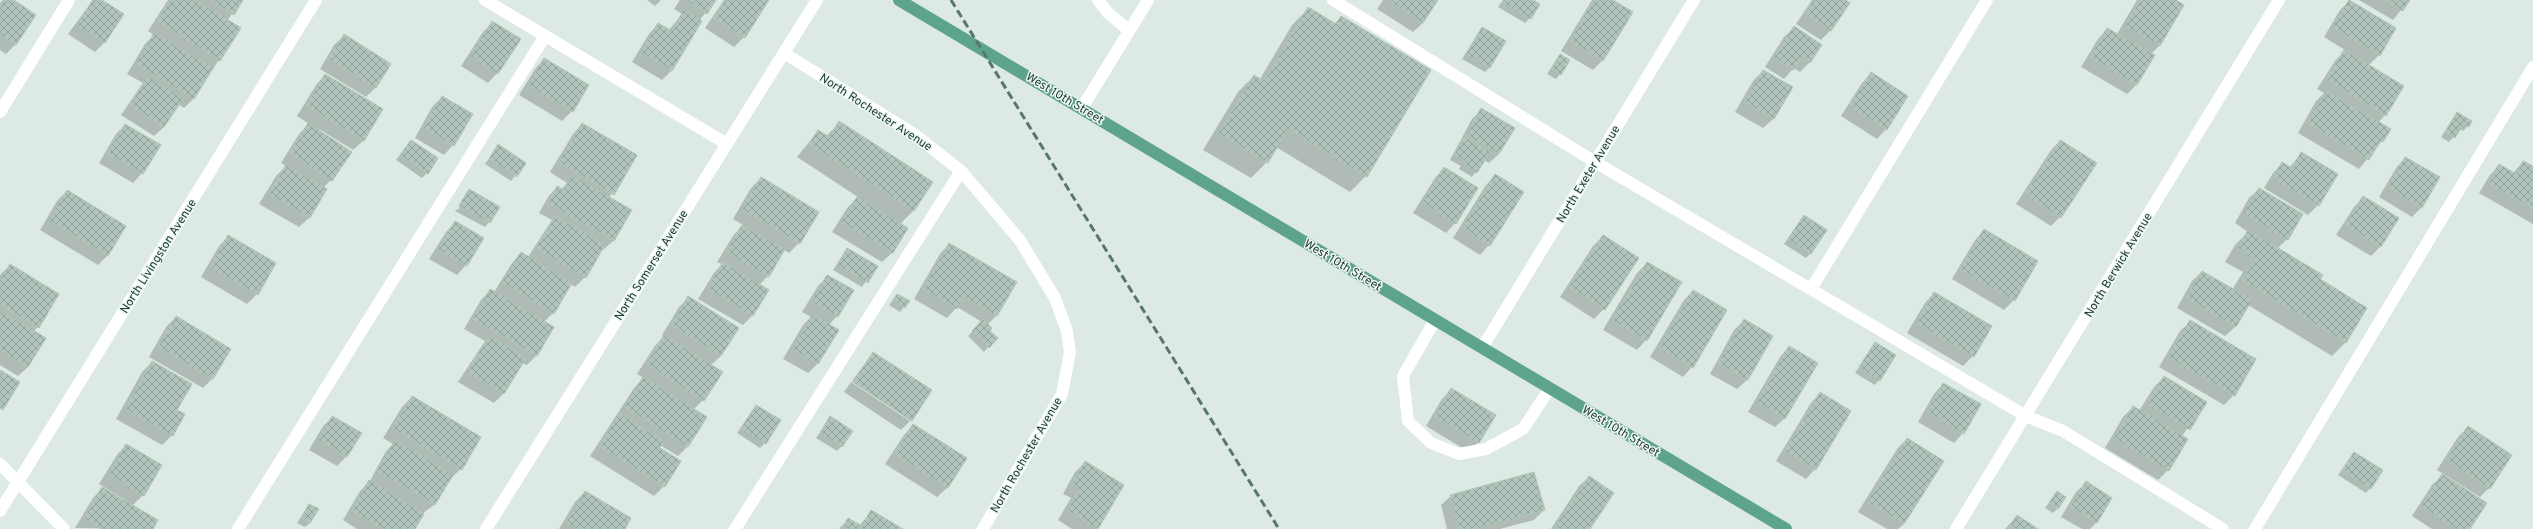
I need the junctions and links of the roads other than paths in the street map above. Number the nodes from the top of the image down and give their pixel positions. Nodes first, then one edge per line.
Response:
1 (69, 0) edge
2 (316, 0) edge
3 (485, 0) edge
4 (817, 0) edge
5 (899, 0) edge
6 (1098, 0) edge
7 (1148, 0) edge
8 (1333, 0) edge
9 (1694, 0) edge
10 (1987, 0) edge
11 (2279, 0) edge
12 (1129, 30) junction
13 (545, 36) junction
14 (784, 53) junction
15 (2533, 67) edge
16 (1082, 108) junction
17 (0, 112) edge
18 (727, 144) junction
19 (1596, 162) junction
20 (960, 171) junction
21 (1811, 289) junction
22 (1435, 320) junction
23 (1482, 348) junction
24 (1550, 388) junction
25 (2026, 416) junction
26 (0, 464) edge
27 (18, 482) junction
28 (0, 511) edge
29 (64, 529) edge
30 (238, 529) edge
31 (486, 529) edge
32 (735, 529) edge
33 (983, 529) edge
34 (1786, 529) edge
35 (1956, 529) edge
36 (2223, 529) edge
37 (2256, 529) edge

1 - 17 street
2 - 27 street, North Livingston Avenue
3 - 13 street
4 - 14 street, North Somerset Avenue
5 - 16 main road, West 10th Street
6 - 12 street
7 - 12 street
8 - 19 street
9 - 19 street, North Exeter Avenue
10 - 21 street
11 - 25 street, North Berwick Avenue
12 - 16 street
13 - 18 street
13 - 30 street
14 - 18 street, North Somerset Avenue
14 - 20 street, North Rochester Avenue
15 - 37 street
16 - 22 main road, West 10th Street
18 - 31 street, North Somerset Avenue
19 - 21 street
19 - 23 street, North Exeter Avenue
20 - 32 street
20 - 33 street, North Rochester Avenue
21 - 25 street
22 - 23 main road, West 10th Street
22 - 24 street
23 - 24 main road, West 10th Street
24 - 34 main road, West 10th Street
25 - 35 street, North Berwick Avenue
25 - 36 street
26 - 27 street
27 - 28 street, North Livingston Avenue
27 - 29 street

